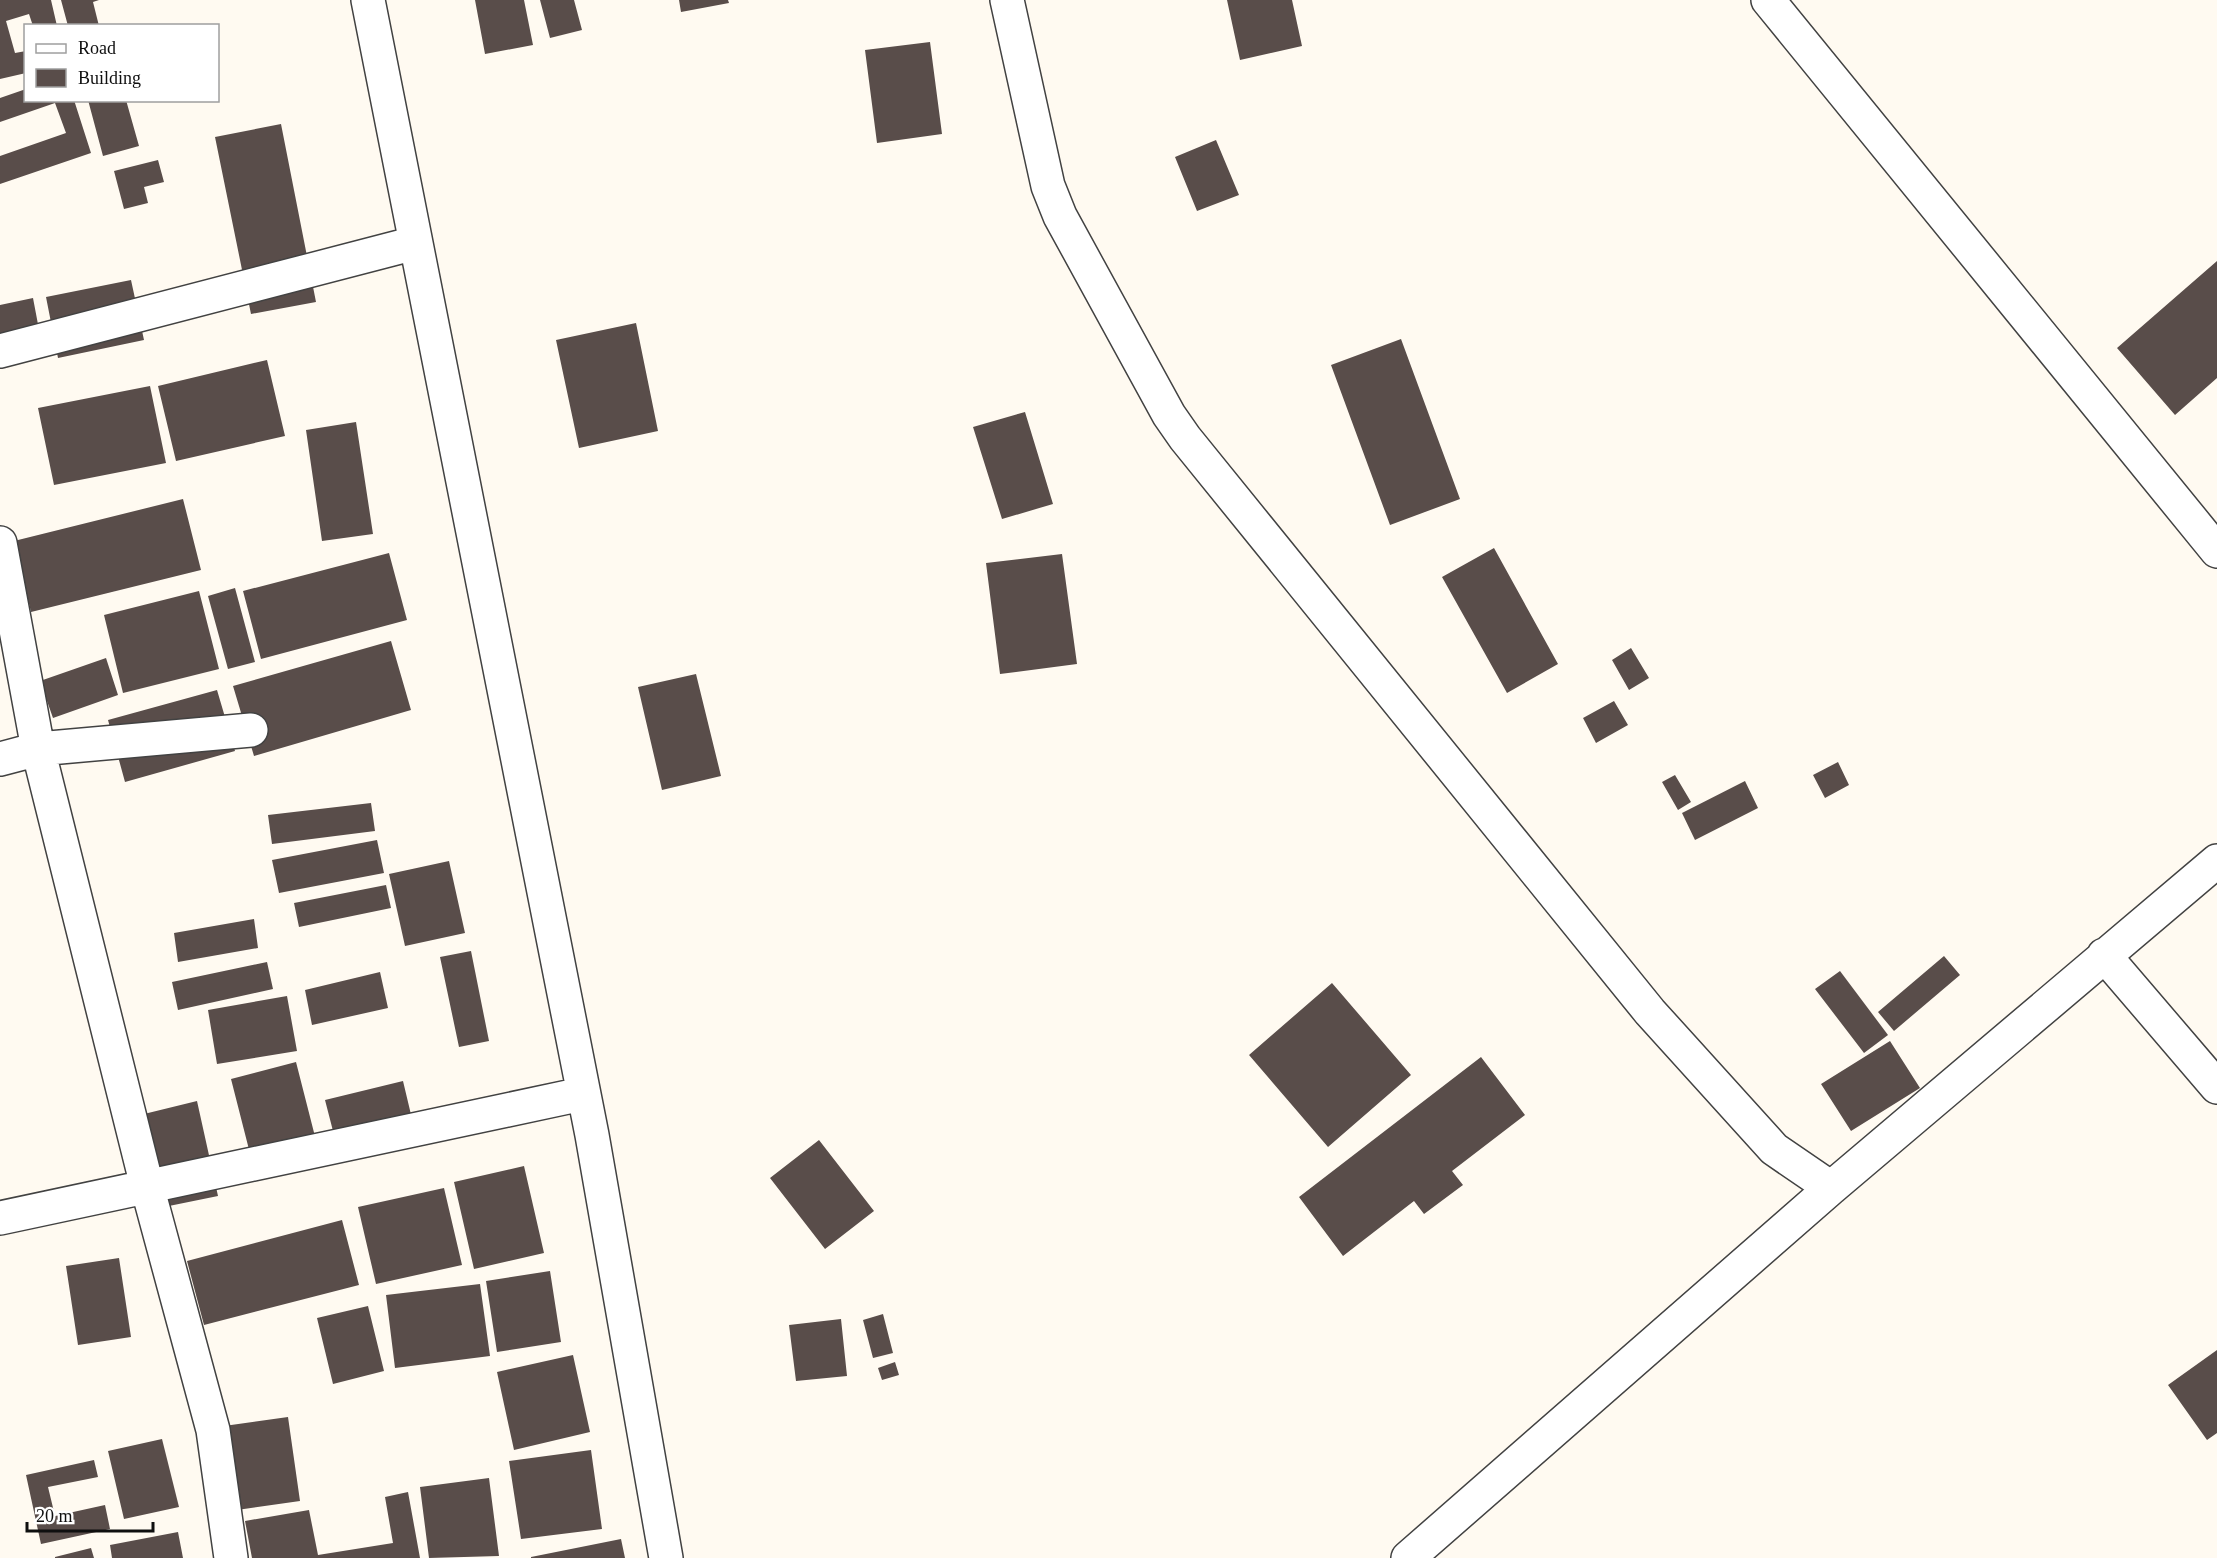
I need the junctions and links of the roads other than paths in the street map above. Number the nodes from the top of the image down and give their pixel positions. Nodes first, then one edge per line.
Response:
1 (368, 0) edge
2 (1007, 0) edge
3 (1768, 0) edge
4 (415, 243) junction
5 (0, 351) edge
6 (0, 543) edge
7 (2217, 551) edge
8 (251, 730) dead end
9 (38, 749) junction
10 (0, 759) edge
11 (2217, 861) edge
12 (2104, 955) junction
13 (2217, 1087) edge
14 (582, 1094) junction
15 (147, 1186) junction
16 (1832, 1188) junction
17 (0, 1218) edge
18 (231, 1558) edge
19 (666, 1558) edge
20 (1408, 1558) edge

1 - 4 street
2 - 16 street
3 - 7 street
4 - 5 street
4 - 14 street
6 - 9 street
8 - 9 street
9 - 10 street
9 - 15 street
11 - 12 street
12 - 13 street
12 - 16 street
14 - 15 street
14 - 19 street
15 - 17 street
15 - 18 street
16 - 20 street

